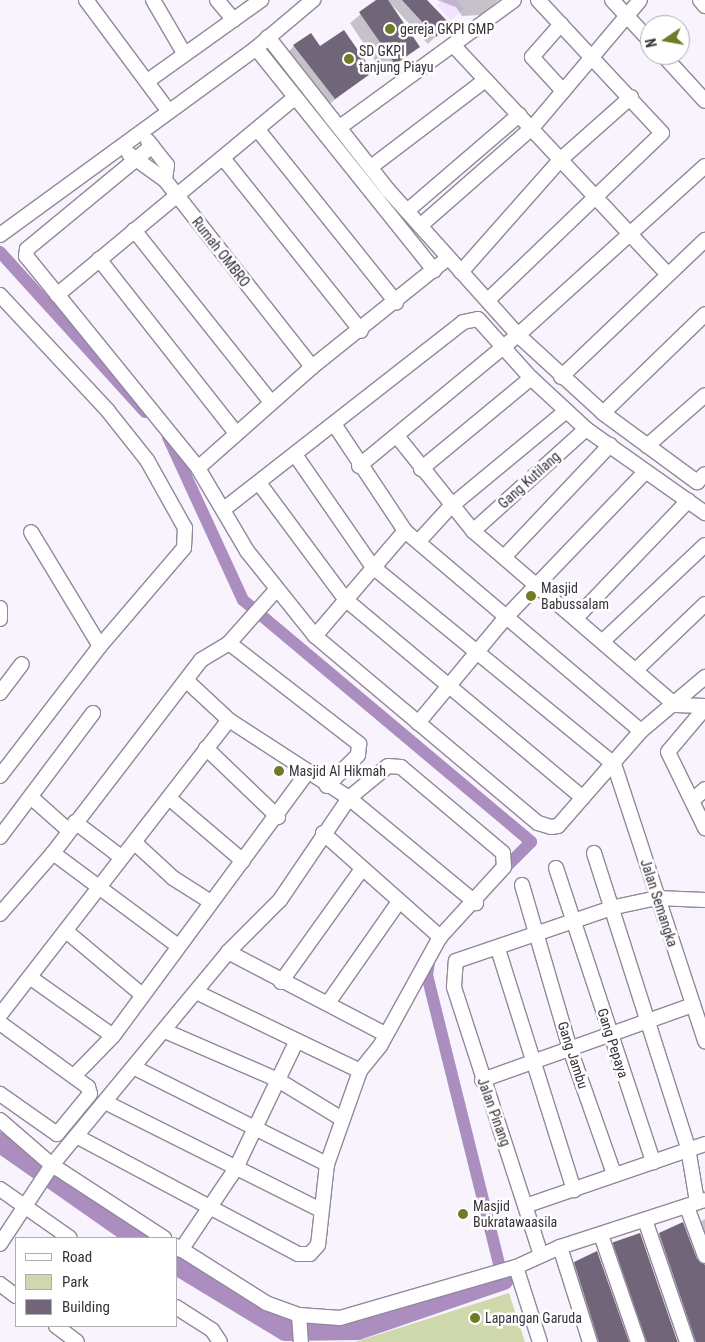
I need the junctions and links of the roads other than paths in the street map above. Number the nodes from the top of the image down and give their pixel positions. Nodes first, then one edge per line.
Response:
1 (86, 0) edge
2 (152, 0) edge
3 (217, 0) edge
4 (261, 0) edge
5 (313, 0) edge
6 (514, 0) edge
7 (538, 0) edge
8 (612, 0) edge
9 (640, 0) edge
10 (700, 0) edge
11 (705, 6) edge
12 (626, 15) junction
13 (234, 20) junction
14 (561, 24) junction
15 (640, 30) edge
16 (268, 37) junction
17 (454, 46) junction
18 (256, 48) junction
19 (184, 53) junction
20 (594, 56) junction
21 (672, 65) edge
22 (148, 80) junction
23 (485, 80) junction
24 (563, 91) junction
25 (294, 98) junction
26 (631, 98) junction
27 (705, 101) edge
28 (168, 109) junction
29 (519, 115) junction
30 (340, 128) junction
31 (532, 128) junction
32 (258, 130) junction
33 (141, 132) junction
34 (123, 146) junction
35 (152, 146) junction
36 (223, 158) junction
37 (560, 160) junction
38 (134, 161) junction
39 (705, 166) edge
40 (371, 167) junction
41 (165, 180) junction
42 (176, 194) junction
43 (593, 195) junction
44 (407, 211) junction
45 (420, 226) junction
46 (134, 230) junction
47 (630, 232) junction
48 (0, 235) edge
49 (705, 240) edge
50 (99, 259) junction
51 (447, 259) junction
52 (434, 270) junction
53 (461, 272) junction
54 (666, 274) junction
55 (0, 295) edge
56 (57, 295) junction
57 (488, 300) junction
58 (396, 302) junction
59 (705, 314) edge
60 (361, 332) junction
61 (518, 334) junction
62 (503, 347) junction
63 (312, 367) junction
64 (562, 377) junction
65 (531, 378) junction
66 (705, 395) edge
67 (271, 402) junction
68 (566, 411) junction
69 (603, 414) junction
70 (334, 424) junction
71 (586, 429) junction
72 (235, 432) junction
73 (397, 436) junction
74 (610, 445) junction
75 (647, 446) junction
76 (296, 456) junction
77 (359, 466) junction
78 (198, 468) junction
79 (421, 469) junction
80 (644, 473) junction
81 (702, 482) edge
82 (259, 483) junction
83 (688, 501) junction
84 (450, 507) junction
85 (224, 509) junction
86 (705, 513) edge
87 (405, 531) junction
88 (474, 531) junction
89 (31, 532) dead end
90 (419, 541) junction
91 (705, 545) edge
92 (505, 556) junction
93 (373, 567) junction
94 (536, 584) junction
95 (275, 590) junction
96 (345, 599) junction
97 (705, 604) edge
98 (0, 608) edge
99 (506, 617) junction
100 (576, 617) junction
101 (0, 619) edge
102 (315, 636) junction
103 (603, 641) junction
104 (229, 643) junction
105 (100, 646) junction
106 (478, 656) junction
107 (22, 664) dead end
108 (636, 669) junction
109 (705, 678) edge
110 (188, 682) junction
111 (449, 686) junction
112 (0, 693) edge
113 (675, 705) junction
114 (705, 707) edge
115 (93, 713) dead end
116 (229, 720) junction
117 (418, 723) junction
118 (641, 731) junction
119 (206, 748) junction
120 (614, 764) junction
121 (3, 766) edge
122 (307, 773) junction
123 (327, 786) junction
124 (705, 789) edge
125 (32, 798) junction
126 (169, 798) junction
127 (348, 798) junction
128 (583, 798) junction
129 (694, 799) junction
130 (278, 817) junction
131 (72, 826) junction
132 (705, 828) edge
133 (324, 833) junction
134 (0, 837) edge
135 (135, 843) junction
136 (594, 852) dead end
137 (53, 853) junction
138 (121, 857) junction
139 (243, 862) junction
140 (556, 868) dead end
141 (362, 869) junction
142 (522, 885) dead end
143 (98, 888) junction
144 (656, 898) junction
145 (705, 900) edge
146 (211, 902) junction
147 (476, 902) junction
148 (398, 903) junction
149 (615, 907) junction
150 (0, 914) edge
151 (575, 923) junction
152 (66, 931) junction
153 (538, 934) junction
154 (440, 937) junction
155 (178, 946) junction
156 (498, 950) junction
157 (228, 952) junction
158 (30, 978) junction
159 (281, 982) junction
160 (196, 992) junction
161 (141, 994) junction
162 (328, 1003) junction
163 (693, 1005) junction
164 (0, 1014) edge
165 (648, 1021) junction
166 (0, 1023) edge
167 (165, 1031) junction
168 (383, 1034) junction
169 (609, 1035) junction
170 (113, 1036) junction
171 (705, 1041) edge
172 (296, 1042) junction
173 (570, 1049) junction
174 (534, 1062) junction
175 (135, 1068) junction
176 (360, 1071) junction
177 (74, 1076) junction
178 (278, 1080) junction
179 (482, 1080) junction
180 (0, 1094) edge
181 (105, 1102) junction
182 (342, 1119) junction
183 (0, 1120) edge
184 (255, 1128) junction
185 (78, 1136) junction
186 (705, 1144) edge
187 (688, 1148) junction
188 (653, 1162) junction
189 (327, 1164) junction
190 (50, 1168) junction
191 (236, 1168) junction
192 (614, 1174) junction
193 (0, 1189) edge
194 (574, 1190) junction
195 (697, 1203) edge
196 (207, 1206) junction
197 (528, 1206) junction
198 (25, 1209) junction
199 (319, 1210) junction
200 (645, 1220) junction
201 (601, 1235) junction
202 (68, 1237) edge
203 (162, 1237) edge
204 (0, 1244) edge
205 (560, 1247) junction
206 (179, 1248) edge
207 (541, 1255) junction
208 (705, 1256) edge
209 (504, 1271) junction
210 (0, 1284) edge
211 (15, 1295) edge
212 (178, 1308) edge
213 (299, 1319) junction
214 (57, 1327) edge
215 (77, 1342) edge
216 (220, 1342) edge
217 (301, 1342) edge
218 (540, 1342) edge
219 (590, 1342) edge
220 (638, 1342) edge
221 (687, 1342) edge

1 - 22 street
2 - 19 street
3 - 13 street
4 - 13 street
5 - 16 street
6 - 17 street
7 - 14 street
8 - 12 street
9 - 12 street
10 - 11 street
12 - 15 street
12 - 20 street
13 - 19 street
14 - 20 street
14 - 24 street
16 - 18 street
16 - 30 street
17 - 23 street
17 - 30 street
18 - 25 street
18 - 28 street
19 - 22 street
20 - 24 street
20 - 26 street
21 - 27 street
22 - 28 street
23 - 29 street
23 - 40 street
24 - 31 street
25 - 32 street
25 - 52 street
26 - 37 street
26 - 43 street
28 - 33 street
29 - 31 street
29 - 44 street
30 - 40 street
31 - 37 street
31 - 45 street
32 - 36 street
32 - 58 street
33 - 34 street
33 - 35 street, Rumah OMBRO
34 - 38 street
34 - 48 street
35 - 38 street
35 - 41 street, Rumah OMBRO
36 - 42 street
36 - 60 street
37 - 43 street
37 - 53 street
38 - 41 street
38 - 56 street
39 - 47 street
40 - 44 street
41 - 42 street, Rumah OMBRO
42 - 46 street
42 - 63 street, Rumah OMBRO
43 - 47 street
43 - 57 street
44 - 45 street
45 - 51 street
46 - 50 street
46 - 67 street
47 - 54 street
47 - 61 street
49 - 54 street
50 - 56 street
50 - 72 street
51 - 52 street
51 - 53 street
52 - 58 street
53 - 57 street
54 - 64 street
55 - 105 street
56 - 78 street
57 - 61 street
58 - 60 street
59 - 69 street
60 - 63 street
61 - 62 street
61 - 64 street
62 - 65 street
62 - 70 street
62 - 73 street
63 - 67 street
64 - 69 street
65 - 68 street
65 - 79 street
66 - 75 street
67 - 72 street
68 - 71 street
68 - 84 street, Gang Kutilang
69 - 75 street
70 - 76 street
70 - 77 street
71 - 74 street
71 - 88 street, Gang Kutilang
72 - 78 street
73 - 77 street
73 - 79 street
74 - 80 street
74 - 92 street
75 - 81 street
76 - 82 street
76 - 93 street
77 - 87 street
78 - 85 street
79 - 84 street
80 - 83 street
80 - 94 street
82 - 85 street
82 - 96 street
83 - 86 street
83 - 100 street
84 - 88 street
84 - 90 street, Gang Kutilang
85 - 95 street
87 - 90 street
87 - 93 street
88 - 92 street
89 - 105 street
90 - 99 street
91 - 103 street
92 - 94 street
93 - 96 street
93 - 106 street
94 - 99 street
94 - 100 street
95 - 102 street
95 - 104 street
96 - 102 street
96 - 111 street
97 - 108 street
98 - 101 street
99 - 106 street
99 - 118 street
100 - 103 street
102 - 117 street
103 - 108 street
104 - 110 street
104 - 123 street
105 - 121 street
106 - 111 street
106 - 120 street
107 - 112 street
108 - 113 street
109 - 113 street
110 - 116 street
110 - 131 street
111 - 117 street
111 - 128 street
113 - 114 street
113 - 118 street
114 - 129 street
115 - 125 street
116 - 119 street
116 - 122 street
117 - 128 street
118 - 120 street
119 - 126 street
119 - 130 street
120 - 128 street
120 - 144 street, Jalan Semangka
122 - 123 street
122 - 130 street
123 - 127 street
124 - 129 street
125 - 131 street
125 - 134 street
126 - 135 street
126 - 139 street
127 - 133 street
127 - 147 street
127 - 147 street
129 - 132 street
130 - 139 street
131 - 137 street
131 - 138 street
133 - 141 street
133 - 157 street
135 - 138 street
135 - 146 street
136 - 149 street
137 - 143 street
137 - 150 street
138 - 143 street
139 - 146 street
140 - 151 street, Gang Pepaya
141 - 148 street
141 - 159 street
142 - 153 street, Gang Jambu
143 - 152 street
143 - 155 street
144 - 145 street
144 - 149 street
144 - 163 street, Jalan Semangka
146 - 155 street
147 - 154 street
148 - 154 street
148 - 162 street
149 - 151 street
149 - 165 street
151 - 153 street
151 - 169 street, Gang Pepaya
152 - 158 street
152 - 161 street
153 - 156 street
153 - 173 street, Gang Jambu
154 - 168 street
155 - 161 street
156 - 174 street
156 - 179 street, Jalan Pinang
157 - 159 street
157 - 160 street
158 - 164 street
158 - 170 street
159 - 162 street
160 - 167 street
160 - 172 street
161 - 170 street
162 - 168 street
163 - 165 street
163 - 171 street, Jalan Semangka
165 - 169 street
165 - 187 street
166 - 177 street
167 - 175 street
167 - 178 street
168 - 176 street
169 - 173 street
169 - 188 street, Gang Pepaya
170 - 177 street
172 - 176 street
172 - 178 street
173 - 174 street
173 - 192 street, Gang Jambu
174 - 179 street
174 - 194 street
175 - 181 street
175 - 184 street
176 - 182 street
177 - 180 street
178 - 182 street
178 - 184 street
179 - 197 street, Jalan Pinang
181 - 185 street
181 - 191 street
182 - 189 street
183 - 190 street
184 - 189 street
184 - 191 street
185 - 190 street
185 - 196 street
186 - 187 street
187 - 188 street
187 - 195 street
188 - 192 street
189 - 199 street
190 - 198 street
190 - 203 street
191 - 196 street
191 - 199 street
192 - 194 street
193 - 198 street
194 - 197 street
195 - 200 street
195 - 208 street
196 - 199 street
196 - 206 street
197 - 207 street, Jalan Pinang
198 - 202 street
198 - 204 street
200 - 201 street
200 - 221 street
201 - 205 street
201 - 220 street
205 - 207 street
205 - 219 street
206 - 213 street
207 - 209 street
209 - 213 street
209 - 218 street
210 - 211 street
212 - 216 street
213 - 217 street
214 - 215 street

